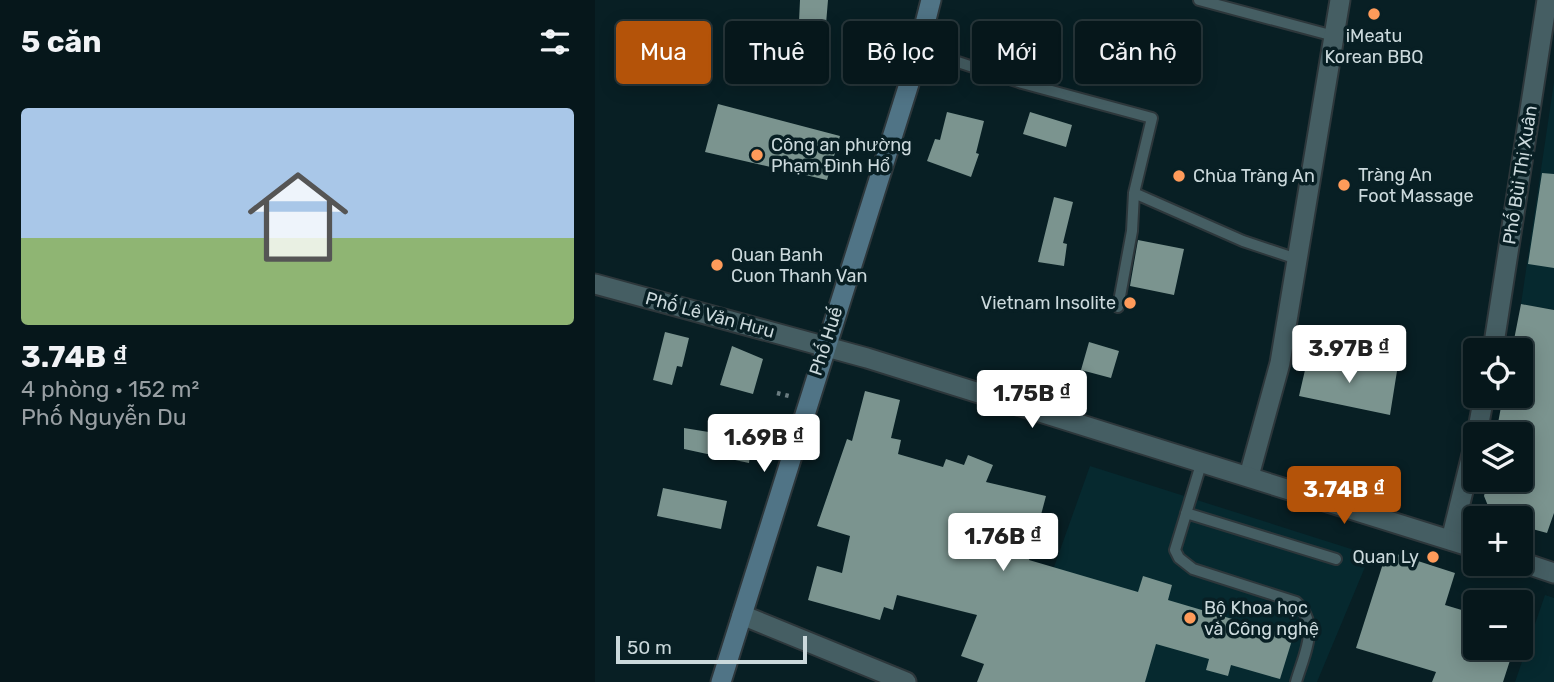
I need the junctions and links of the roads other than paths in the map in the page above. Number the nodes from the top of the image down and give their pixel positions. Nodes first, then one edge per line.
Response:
1 (931, 0) edge
2 (1199, 0) edge
3 (1340, 0) edge
4 (1548, 0) edge
5 (925, 21) edge
6 (1334, 36) junction
7 (958, 62) edge
8 (907, 84) edge
9 (1134, 194) junction
10 (1297, 259) junction
11 (595, 284) edge
12 (1118, 307) dead end
13 (1495, 338) edge
14 (824, 346) junction
15 (1202, 461) junction
16 (1249, 476) junction
17 (1463, 491) edge
18 (1186, 513) junction
19 (1451, 540) junction
20 (1463, 544) edge
21 (1336, 559) dead end
22 (1533, 566) edge
23 (1554, 573) edge
24 (742, 615) junction
25 (721, 682) edge
26 (906, 682) edge
27 (1296, 682) edge

1 - 5 main road, Phố Huế
2 - 6 lane
3 - 6 street
4 - 13 street, Phố Bùi Thị Xuân
6 - 10 street
7 - 9 lane
8 - 14 main road, Phố Huế
9 - 10 lane
9 - 12 lane
10 - 16 street
11 - 14 street, Phố Lê Văn Hưu
14 - 15 street, Phố Lê Văn Hưu
14 - 24 main road, Phố Huế
15 - 16 street, Phố Lê Văn Hưu
15 - 18 lane
16 - 19 street, Phố Lê Văn Hưu
17 - 19 street
18 - 21 lane
18 - 27 lane
19 - 20 street, Phố Lê Văn Hưu
22 - 23 street
24 - 25 main road, Phố Huế
24 - 26 street

